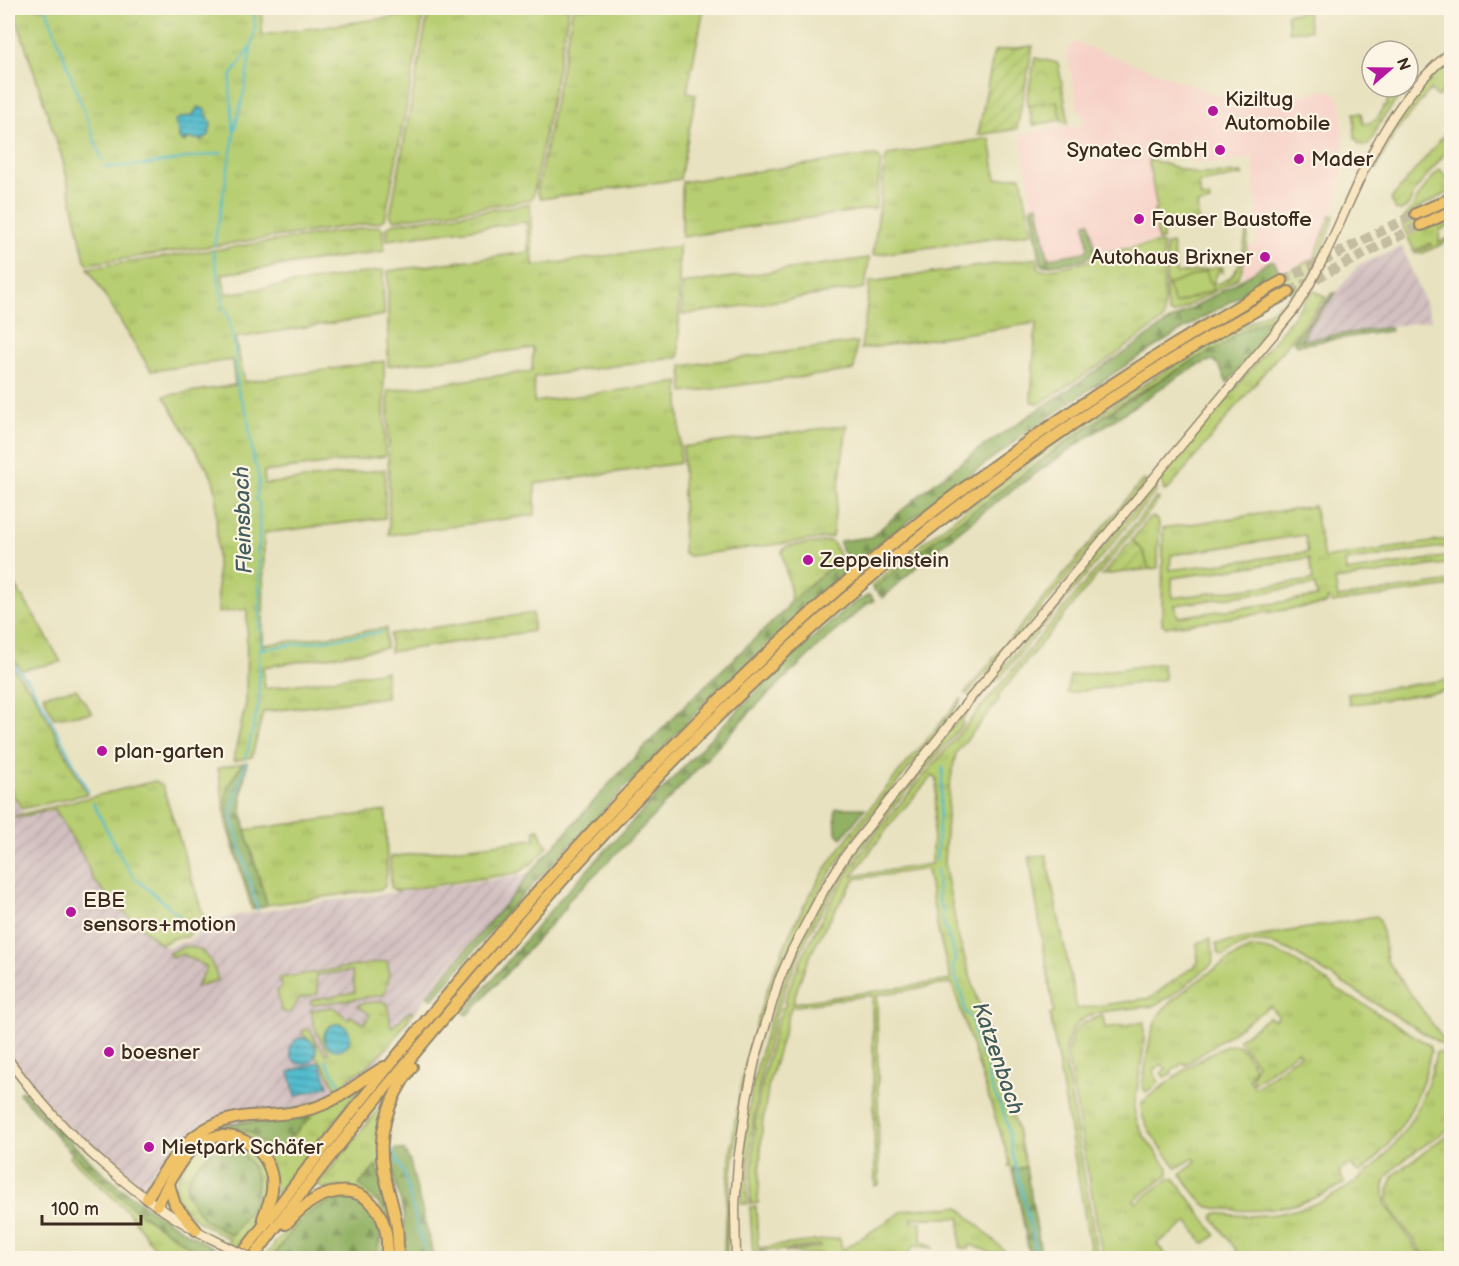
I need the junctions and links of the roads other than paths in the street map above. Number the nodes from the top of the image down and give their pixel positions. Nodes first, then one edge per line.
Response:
1 (1452, 51) edge
2 (1452, 198) edge
3 (1452, 211) edge
4 (1416, 214) tunnel mouth
5 (1421, 225) tunnel mouth
6 (1282, 281) tunnel mouth
7 (1288, 292) tunnel mouth
8 (422, 1043) junction
9 (8, 1059) edge
10 (390, 1064) junction
11 (169, 1184) junction
12 (152, 1201) junction
13 (196, 1230) junction
14 (260, 1230) junction
15 (262, 1246) junction
16 (239, 1258) edge
17 (252, 1258) edge
18 (386, 1258) edge
19 (397, 1258) edge
20 (735, 1258) edge

1 - 20 main road
2 - 4 highway
3 - 5 highway
6 - 10 highway
7 - 8 highway
8 - 15 highway
8 - 19 highway
9 - 12 main road
10 - 12 highway
10 - 14 highway
11 - 12 highway
11 - 13 highway
11 - 14 highway
12 - 13 main road
13 - 17 main road, bridge
14 - 16 highway
15 - 17 highway
15 - 18 highway

